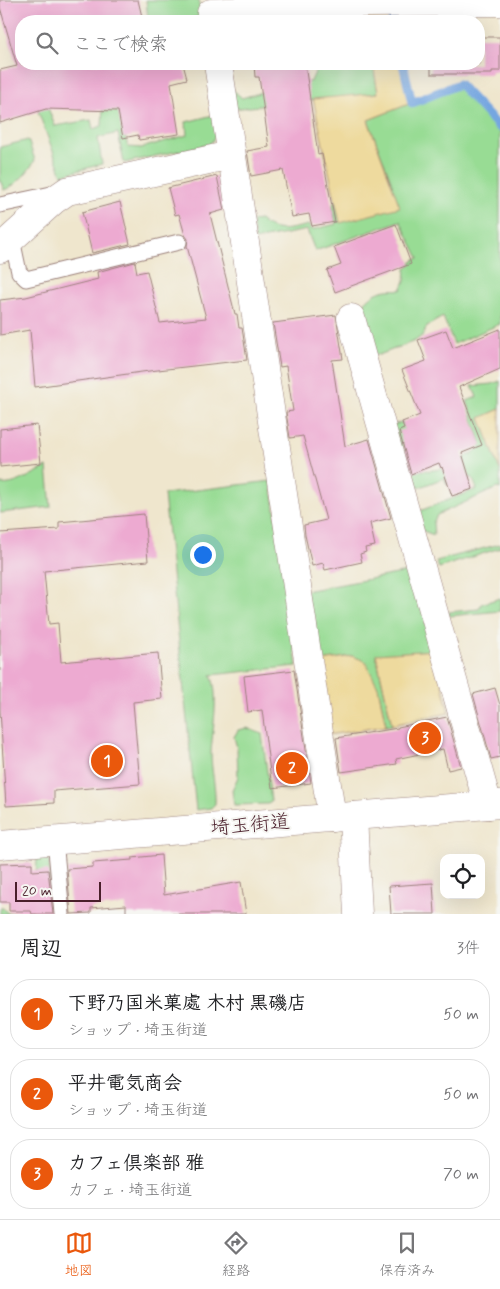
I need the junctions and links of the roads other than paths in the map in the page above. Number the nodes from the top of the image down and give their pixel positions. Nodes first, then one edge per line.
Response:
1 (367, 1) edge
2 (500, 2) edge
3 (210, 11) edge
4 (219, 70) edge
5 (231, 155) junction
6 (67, 191) junction
7 (0, 205) edge
8 (179, 242) dead end
9 (6, 244) edge
10 (351, 318) dead end
11 (494, 804) edge
12 (342, 817) junction
13 (55, 840) junction
14 (0, 844) edge
15 (62, 914) edge
16 (358, 914) edge

1 - 2 street
1 - 3 street
4 - 5 street
5 - 6 street
5 - 12 street
6 - 7 lane
6 - 9 street
8 - 9 lane
10 - 11 street
11 - 12 street, 埼玉街道
12 - 13 street, 埼玉街道
12 - 16 street
13 - 14 street, 埼玉街道
13 - 15 lane

